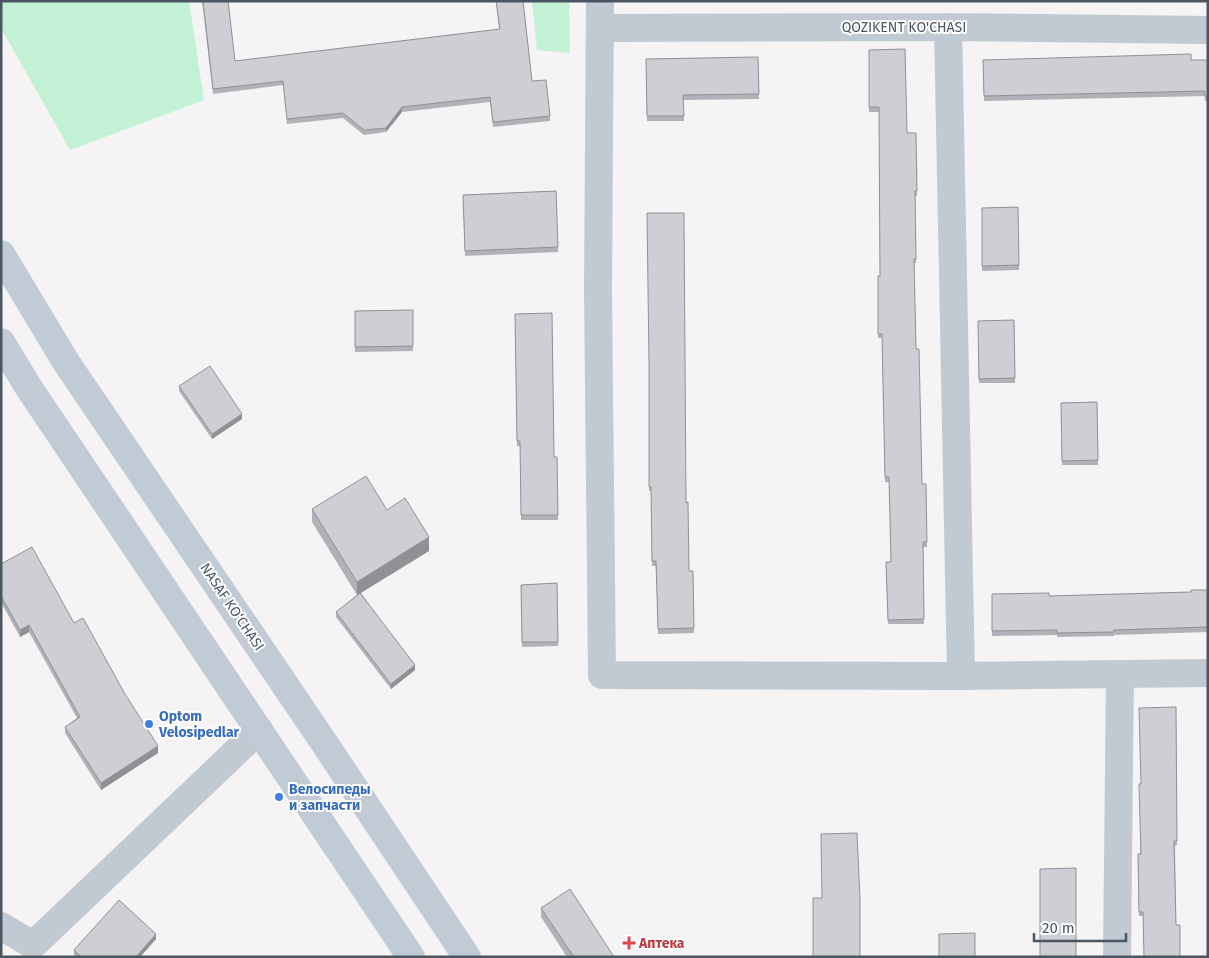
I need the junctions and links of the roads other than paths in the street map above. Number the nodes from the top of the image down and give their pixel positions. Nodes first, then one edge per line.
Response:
1 (600, 14) edge
2 (948, 27) junction
3 (1208, 30) edge
4 (1, 254) edge
5 (1, 342) edge
6 (1208, 673) edge
7 (1120, 675) junction
8 (961, 676) junction
9 (259, 730) junction
10 (1, 926) edge
11 (411, 957) edge
12 (467, 957) edge
13 (1117, 957) edge

1 - 2 street, QOZIKENT KO'CHASI
1 - 8 street
2 - 3 street, QOZIKENT KO'CHASI
2 - 8 street
4 - 12 main road, NASAF KO‘CHASI
5 - 9 main road
6 - 7 street
7 - 8 street
7 - 13 street
9 - 10 street
9 - 11 main road

